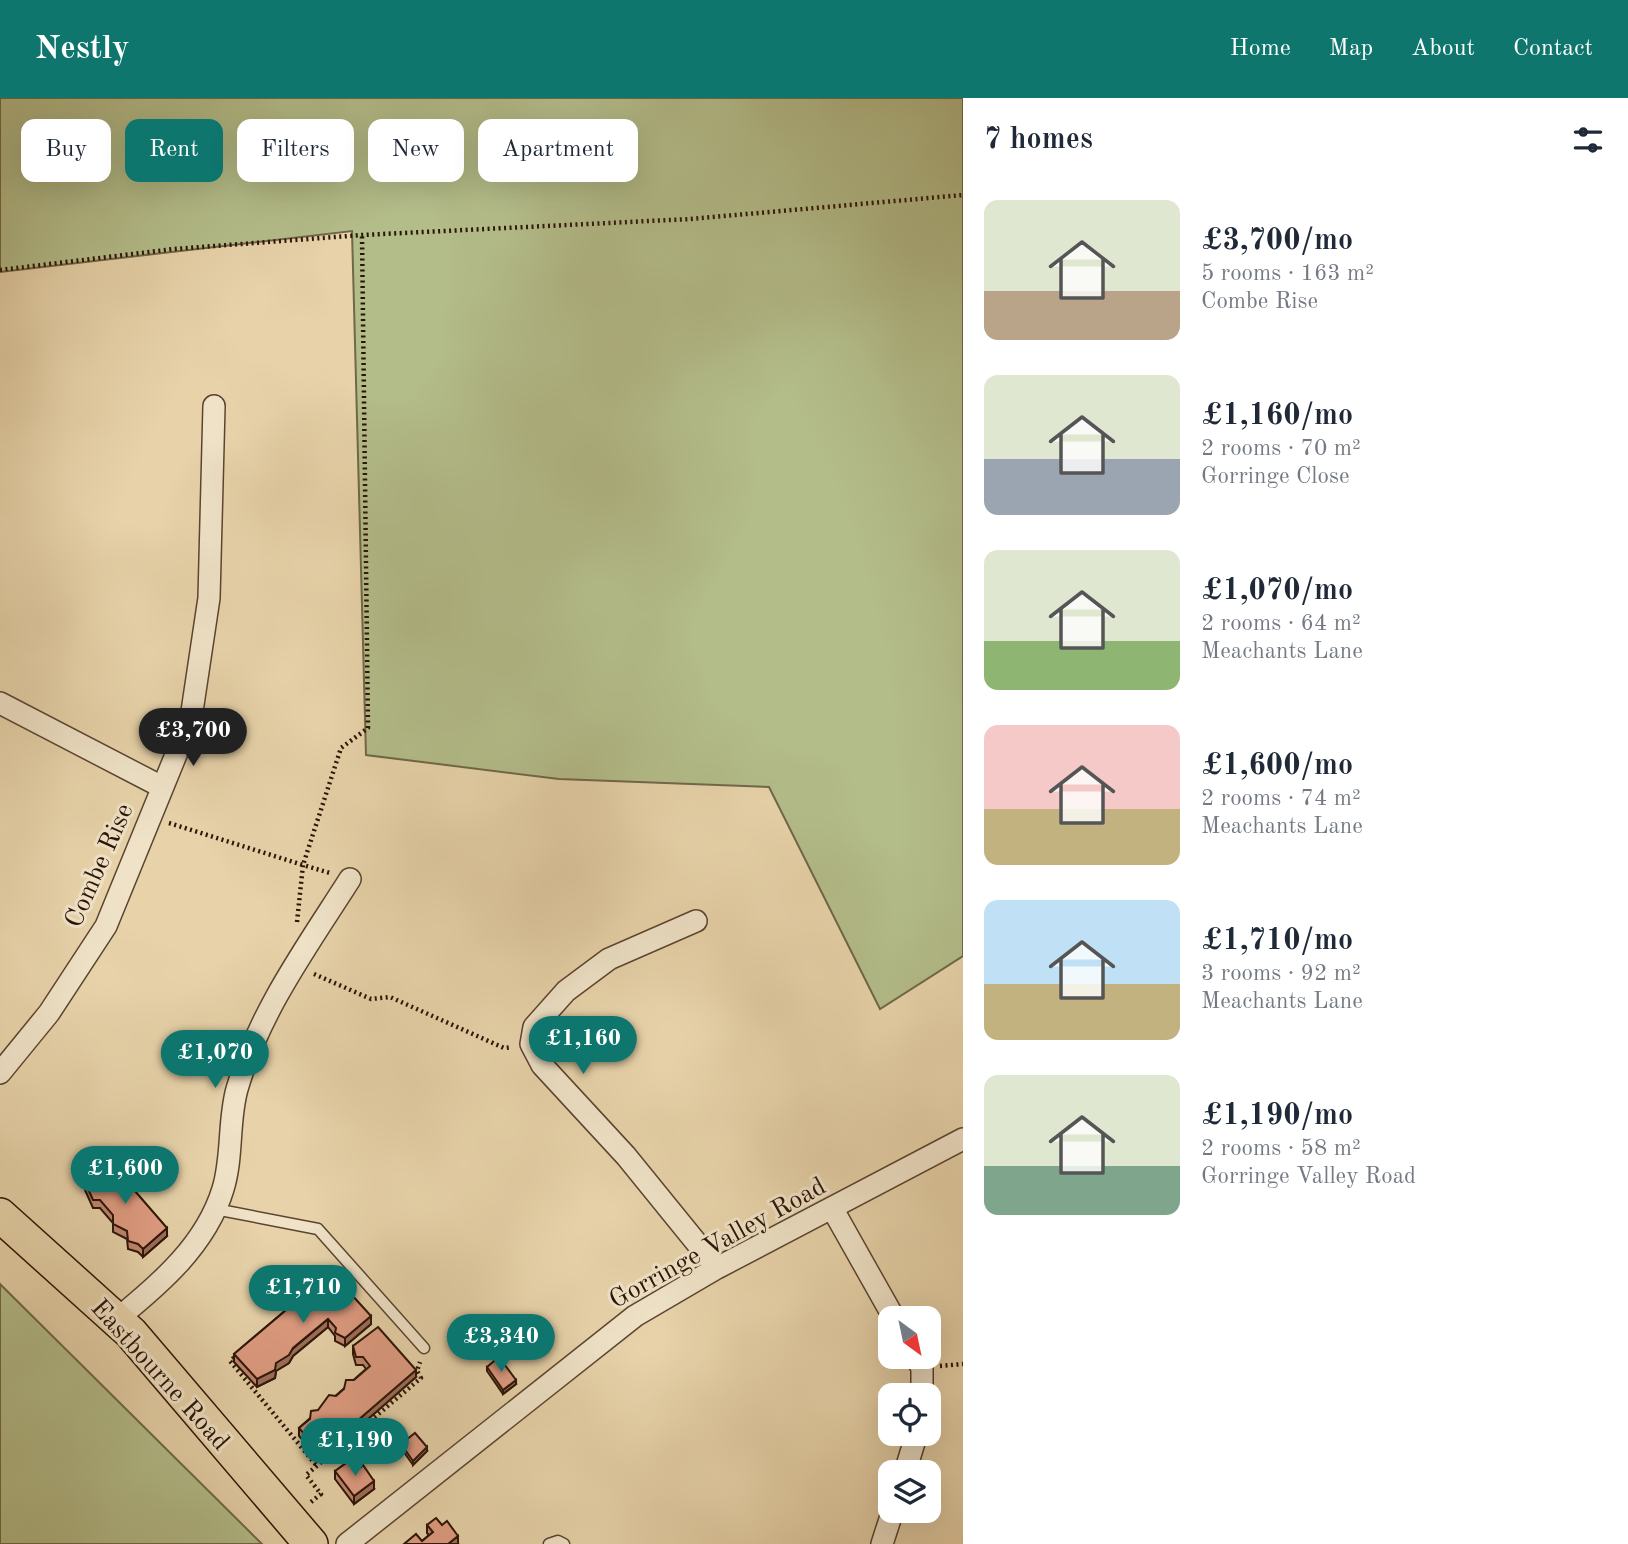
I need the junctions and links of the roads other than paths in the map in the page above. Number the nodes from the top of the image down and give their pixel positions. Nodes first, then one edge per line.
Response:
1 (214, 406) dead end
2 (0, 703) edge
3 (162, 787) junction
4 (351, 879) dead end
5 (696, 921) dead end
6 (0, 1073) edge
7 (963, 1139) edge
8 (832, 1208) junction
9 (215, 1209) junction
10 (0, 1215) edge
11 (717, 1268) junction
12 (887, 1306) edge
13 (117, 1320) junction
14 (424, 1348) road end
15 (888, 1523) edge
16 (310, 1544) edge
17 (347, 1544) edge
18 (549, 1544) edge
19 (564, 1544) edge
20 (882, 1544) edge

1 - 3 street, Combe Rise
2 - 3 street
3 - 6 street, Combe Rise
4 - 9 street
5 - 11 street
7 - 8 street, Gorringe Valley Road
8 - 11 street, Gorringe Valley Road
8 - 12 street
9 - 13 street
9 - 14 lane
10 - 13 main road, Eastbourne Road
11 - 17 street, Gorringe Valley Road
13 - 16 main road, Eastbourne Road
15 - 20 street
18 - 19 lane

